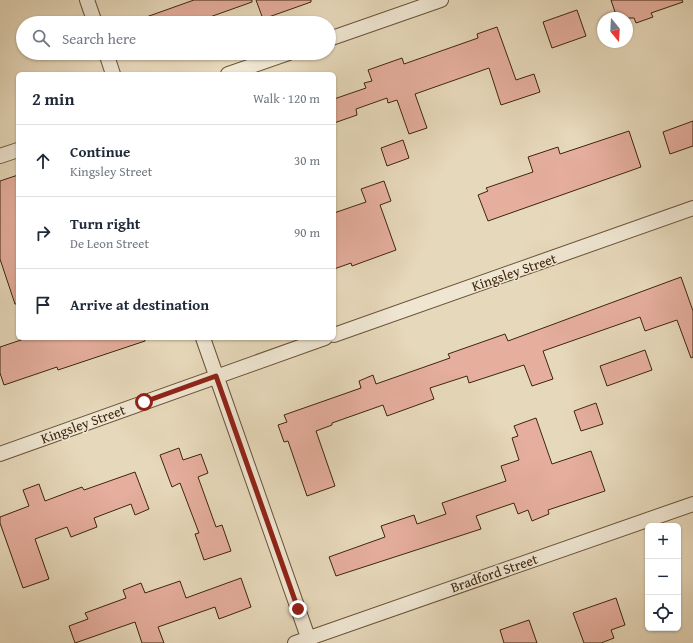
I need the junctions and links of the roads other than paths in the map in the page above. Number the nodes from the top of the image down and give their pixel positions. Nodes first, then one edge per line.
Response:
1 (87, 0) edge
2 (441, 0) edge
3 (93, 16) edge
4 (336, 37) edge
5 (108, 60) edge
6 (269, 60) edge
7 (112, 72) edge
8 (234, 72) edge
9 (16, 151) edge
10 (0, 156) edge
11 (693, 208) edge
12 (336, 334) edge
13 (204, 340) edge
14 (319, 340) edge
15 (216, 376) junction
16 (0, 454) edge
17 (693, 504) edge
18 (310, 641) edge
19 (295, 643) edge

1 - 3 street
2 - 4 street
5 - 7 street
6 - 8 street
9 - 10 street
11 - 12 street, Kingsley Street
13 - 15 street
14 - 15 street, Kingsley Street
15 - 16 street, Kingsley Street
15 - 18 street
17 - 18 street, Bradford Street
18 - 19 street, Bradford Street

